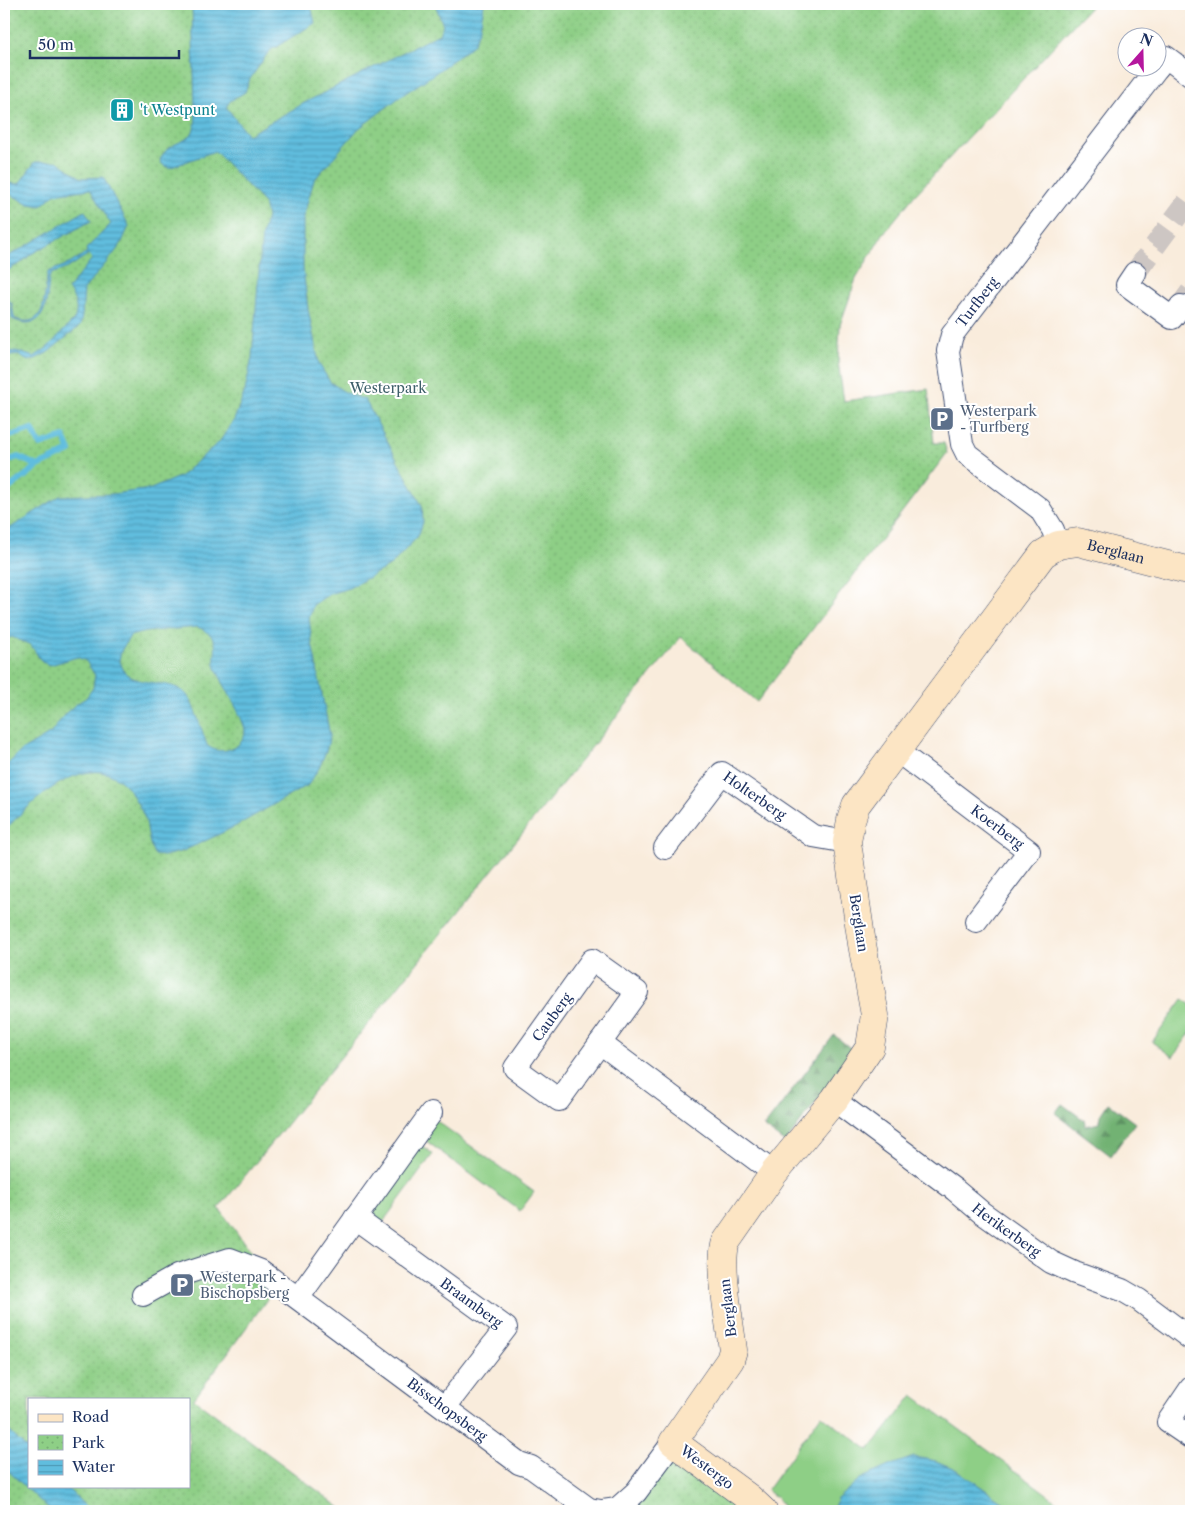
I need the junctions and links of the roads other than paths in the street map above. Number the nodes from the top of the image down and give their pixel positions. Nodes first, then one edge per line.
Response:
1 (1168, 59) edge
2 (1191, 76) edge
3 (1149, 78) edge
4 (1136, 273) tunnel mouth
5 (1180, 306) tunnel mouth
6 (1058, 545) junction
7 (1191, 571) edge
8 (897, 751) junction
9 (847, 842) junction
10 (665, 848) dead end
11 (976, 921) dead end
12 (600, 1043) junction
13 (834, 1100) junction
14 (431, 1113) dead end
15 (774, 1173) junction
16 (355, 1218) junction
17 (143, 1296) dead end
18 (298, 1298) junction
19 (1191, 1339) edge
20 (1191, 1388) edge
21 (445, 1407) junction
22 (1191, 1435) edge
23 (673, 1442) junction
24 (602, 1511) edge
25 (764, 1511) edge

1 - 2 street, Turfberg
3 - 6 street, Turfberg
4 - 5 street
6 - 7 street, Berglaan
6 - 8 street, Berglaan
8 - 9 street, Berglaan
8 - 11 street, Koerberg
9 - 10 street, Holterberg
9 - 13 street, Berglaan
12 - 12 street, Cauberg
12 - 15 street
13 - 15 street, Berglaan
13 - 19 street, Herikerberg
14 - 16 street
15 - 23 street, Berglaan
16 - 18 street
16 - 21 street, Braamberg
17 - 18 street, Bisschopsberg
18 - 21 street, Bisschopsberg
20 - 22 street
21 - 24 street, Bisschopsberg
23 - 24 street, Bisschopsberg
23 - 25 street, Westergo

